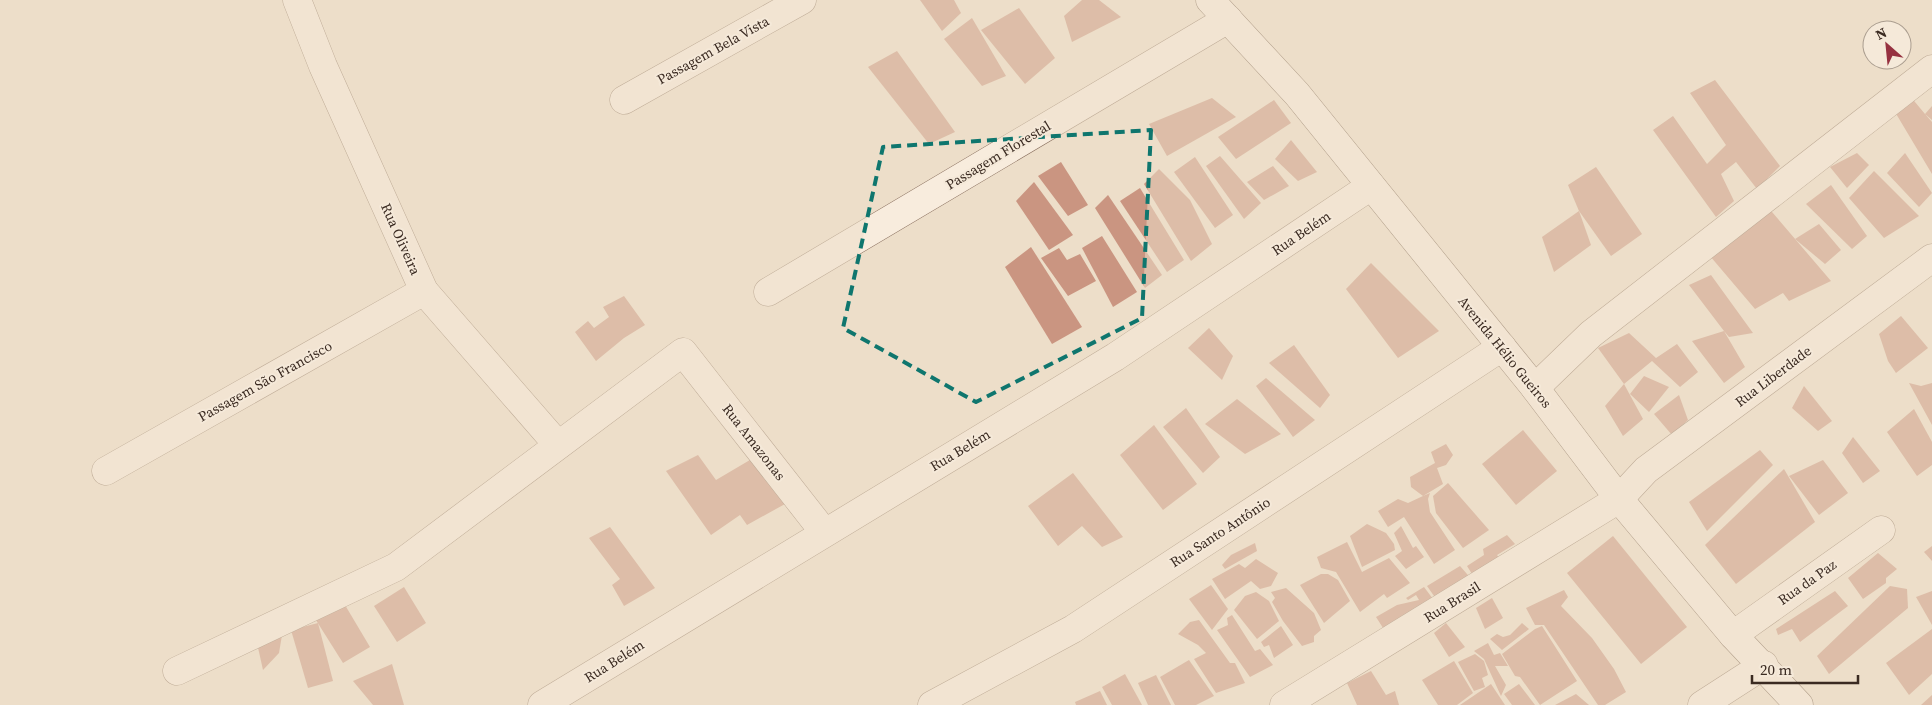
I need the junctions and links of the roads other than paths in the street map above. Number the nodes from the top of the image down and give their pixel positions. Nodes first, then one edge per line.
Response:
1 (297, 0) edge
2 (802, 0) edge
3 (1219, 9) edge
4 (1932, 69) edge
5 (624, 100) dead end
6 (1372, 186) junction
7 (1932, 258) edge
8 (424, 291) junction
9 (768, 292) dead end
10 (1502, 347) junction
11 (1535, 388) junction
12 (558, 445) junction
13 (106, 472) dead end
14 (1619, 498) junction
15 (1882, 530) dead end
16 (824, 532) junction
17 (1733, 635) junction
18 (1764, 664) junction
19 (177, 672) dead end
20 (542, 705) edge
21 (932, 705) edge
22 (1284, 705) edge
23 (1702, 705) edge
24 (1800, 705) edge

1 - 8 street, Rua Oliveira
2 - 5 street, Passagem Bela Vista
3 - 6 street, Avenida Hélio Gueiros
3 - 9 street, Passagem Florestal
4 - 11 street
6 - 10 street, Avenida Hélio Gueiros
6 - 16 street, Rua Belém
7 - 14 street, Rua Liberdade
8 - 12 street, Rua Oliveira
8 - 13 street, Passagem São Francisco
10 - 11 street, Avenida Hélio Gueiros
10 - 21 street, Rua Santo Antônio
11 - 14 street, Avenida Hélio Gueiros
12 - 16 street, Rua Amazonas
12 - 19 street
14 - 17 street, Avenida Hélio Gueiros
14 - 22 street, Rua Brasil
15 - 17 street, Rua da Paz
16 - 20 street, Rua Belém
17 - 18 street, Avenida Hélio Gueiros
18 - 23 street
18 - 24 street, Avenida Hélio Gueiros

